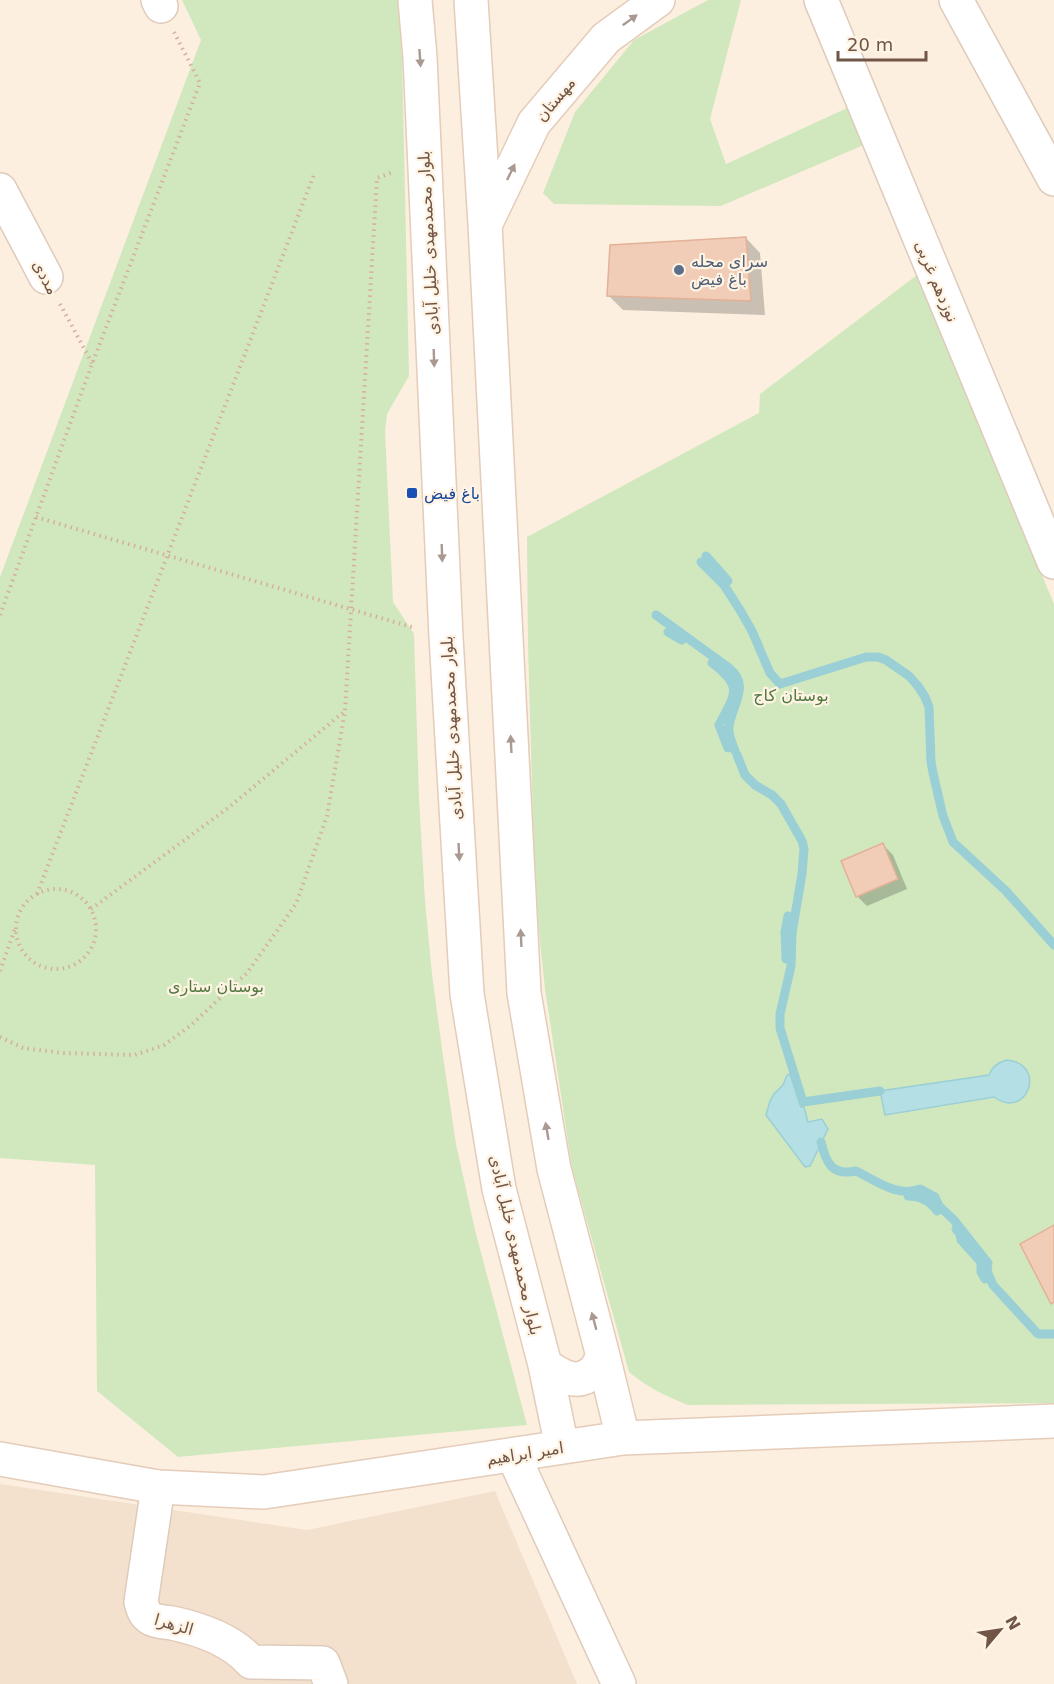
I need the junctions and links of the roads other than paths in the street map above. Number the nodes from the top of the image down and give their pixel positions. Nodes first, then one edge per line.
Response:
1 (415, 0) edge
2 (471, 0) edge
3 (658, 0) edge
4 (821, 0) edge
5 (956, 0) edge
6 (1054, 179) edge
7 (0, 190) edge
8 (485, 224) junction
9 (46, 277) road end
10 (1054, 562) edge
11 (603, 1356) junction
12 (545, 1365) junction
13 (1054, 1421) edge
14 (623, 1438) junction
15 (562, 1447) junction
16 (513, 1455) junction
17 (0, 1459) edge
18 (158, 1487) junction
19 (256, 1673) edge
20 (331, 1684) edge
21 (620, 1684) edge

1 -> 12 main road, بلوار محمدمهدی خلیل آبادی
2 - 8 main road
8 -> 3 main road, مهستان
4 - 10 main road, نوزدهم غربی
5 - 6 main road
7 - 9 main road, مددی
11 -> 8 main road
11 - 12 main road
11 - 14 main road
12 - 15 main road, بلوار محمدمهدی خلیل آبادی
13 - 14 main road, امیر ابراهیم
14 - 15 main road, امیر ابراهیم
15 - 16 main road, امیر ابراهیم
16 - 18 main road, امیر ابراهیم
16 - 21 main road
17 - 18 main road, امیر ابراهیم
18 - 19 main road, الزهرا
19 - 20 main road, الزهرا

